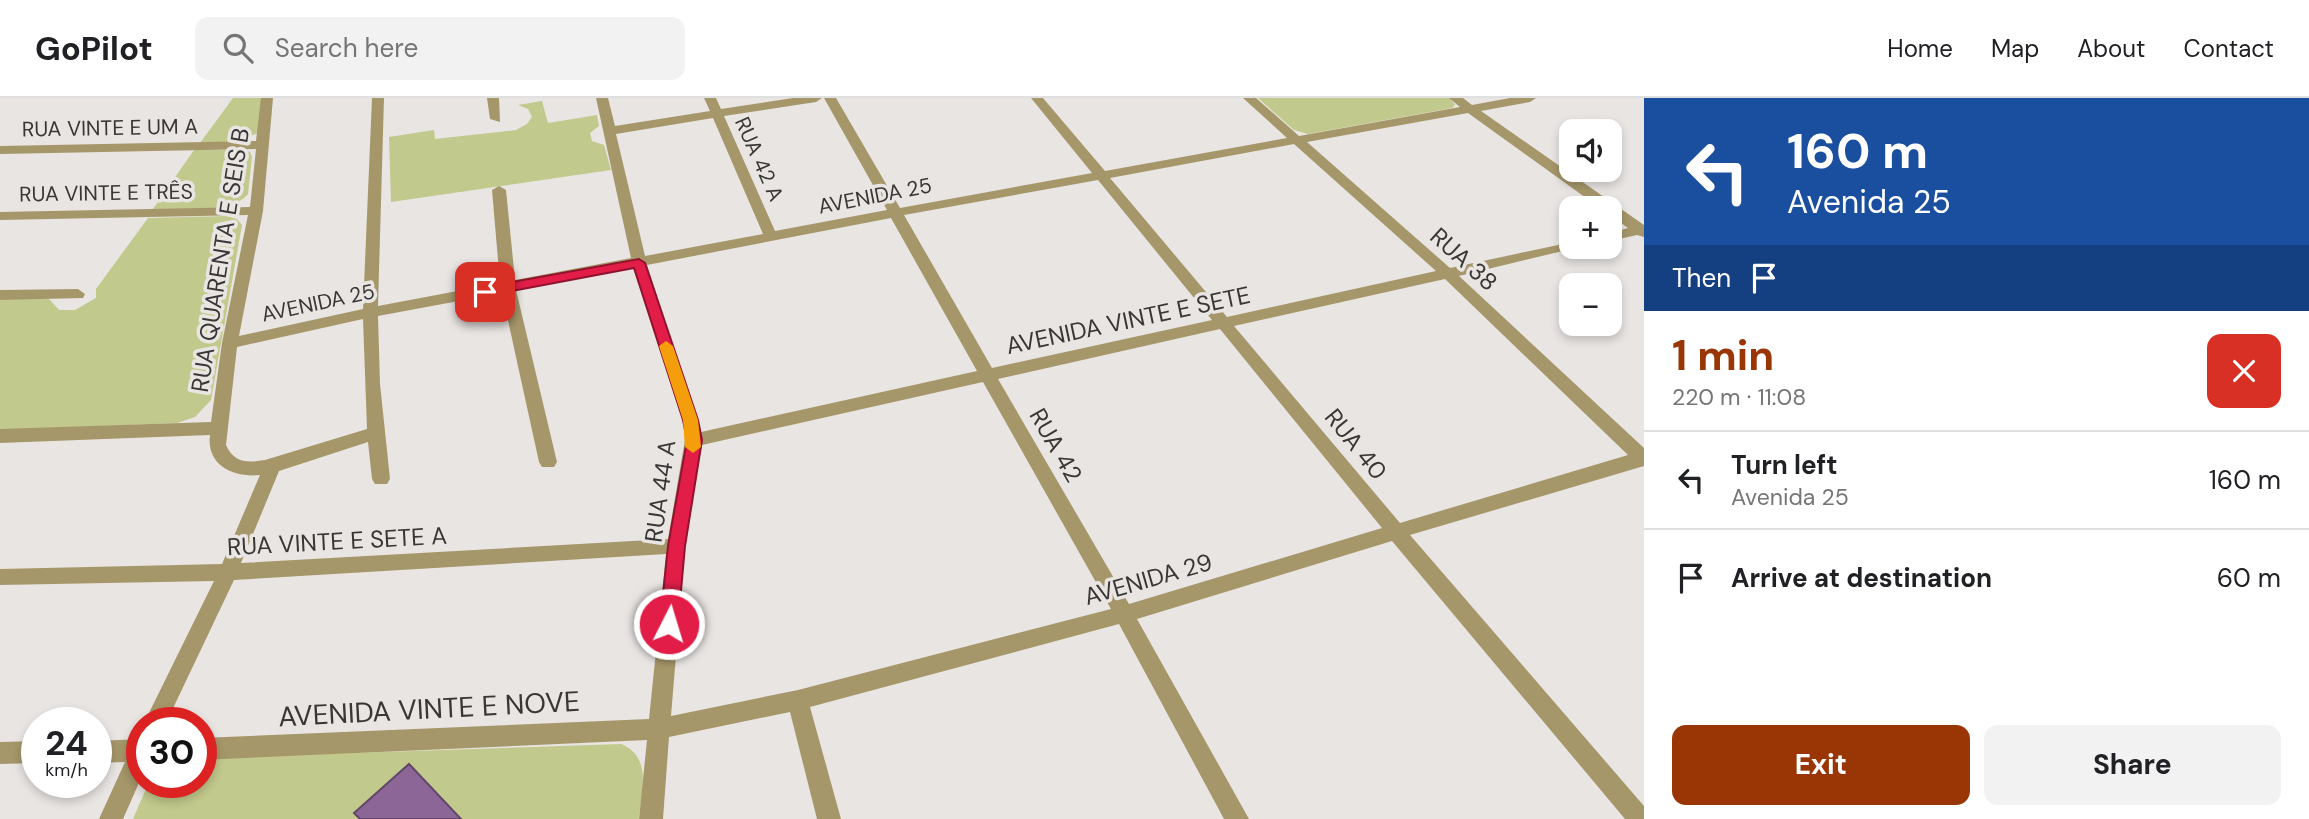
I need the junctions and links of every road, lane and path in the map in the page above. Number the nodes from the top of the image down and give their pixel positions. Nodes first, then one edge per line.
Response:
1 (267, 98) edge
2 (378, 98) edge
3 (493, 98) edge
4 (602, 98) edge
5 (710, 98) edge
6 (816, 98) edge
7 (830, 98) edge
8 (1037, 98) edge
9 (1249, 98) edge
10 (1455, 98) edge
11 (1530, 98) edge
12 (1470, 109) junction
13 (716, 113) junction
14 (496, 119) dead end
15 (609, 131) junction
16 (1295, 139) junction
17 (262, 145) junction
18 (0, 150) edge
19 (1102, 176) junction
20 (499, 190) dead end
21 (1592, 196) edge
22 (256, 211) junction
23 (894, 214) junction
24 (0, 216) edge
25 (1622, 217) edge
26 (1643, 231) edge
27 (1622, 235) edge
28 (771, 237) junction
29 (1559, 249) edge
30 (639, 263) junction
31 (1447, 273) junction
32 (508, 287) junction
33 (78, 294) dead end
34 (0, 295) edge
35 (369, 313) junction
36 (1225, 323) junction
37 (230, 343) junction
38 (987, 374) junction
39 (218, 428) junction
40 (375, 433) junction
41 (0, 436) edge
42 (694, 440) junction
43 (1643, 458) edge
44 (548, 462) dead end
45 (272, 466) junction
46 (382, 479) dead end
47 (1397, 533) junction
48 (676, 546) junction
49 (228, 572) junction
50 (0, 577) edge
51 (1124, 614) junction
52 (798, 700) junction
53 (163, 707) edge
54 (659, 729) junction
55 (217, 748) edge
56 (21, 752) edge
57 (0, 753) edge
58 (126, 786) edge
59 (111, 819) edge
60 (651, 819) edge
61 (829, 819) edge
62 (1237, 819) edge
63 (1640, 819) edge

1 - 17 street, RUA QUARENTA E SEIS B
2 - 35 street
3 - 14 street
4 - 15 street, RUA 44 A
5 - 13 street, RUA 42 A
6 - 13 street
7 - 23 street, RUA 42
8 - 19 street, RUA 40
9 - 16 street, RUA 38
10 - 12 street
11 - 12 street, AVENIDA 25
12 - 16 street, AVENIDA 25
12 - 21 street
13 - 15 street
13 - 28 street, RUA 42 A
15 - 30 street, RUA 44 A
16 - 19 street, AVENIDA 25
16 - 31 street, RUA 38
17 - 18 street, RUA VINTE E UM A
17 - 22 street, RUA QUARENTA E SEIS B
19 - 23 street, AVENIDA 25
19 - 36 street, RUA 40
20 - 32 street
22 - 24 street, RUA VINTE E TRÊS
22 - 37 street, RUA QUARENTA E SEIS B
23 - 28 street, AVENIDA 25
23 - 38 street, RUA 42
25 - 26 street
26 - 27 street
28 - 30 street, AVENIDA 25
29 - 31 street, AVENIDA VINTE E SETE
30 - 32 street, AVENIDA 25
30 - 42 street, RUA 44 A
31 - 36 street, AVENIDA VINTE E SETE
31 - 43 street, RUA 38
32 - 35 street, AVENIDA 25
32 - 44 street
33 - 34 street
35 - 37 street, AVENIDA 25
35 - 40 street
36 - 38 street, AVENIDA VINTE E SETE
36 - 47 street, RUA 40
37 - 39 street, RUA QUARENTA E SEIS B
38 - 42 street, AVENIDA VINTE E SETE
38 - 51 street, RUA 42
39 - 41 street
39 - 45 street
40 - 45 street
40 - 46 street
42 - 48 street, RUA 44 A
43 - 47 street, AVENIDA 29
45 - 49 street
47 - 51 street, AVENIDA 29
47 - 63 street, RUA 40
48 - 49 street, RUA VINTE E SETE A
48 - 54 street, RUA 44 A
49 - 50 street, RUA VINTE E SETE A
49 - 53 street
51 - 52 street, AVENIDA 29
51 - 62 street, RUA 42
52 - 54 street, AVENIDA 29
52 - 61 street
54 - 55 street, AVENIDA VINTE E NOVE
54 - 60 street, RUA 44 A
56 - 57 street
58 - 59 street

